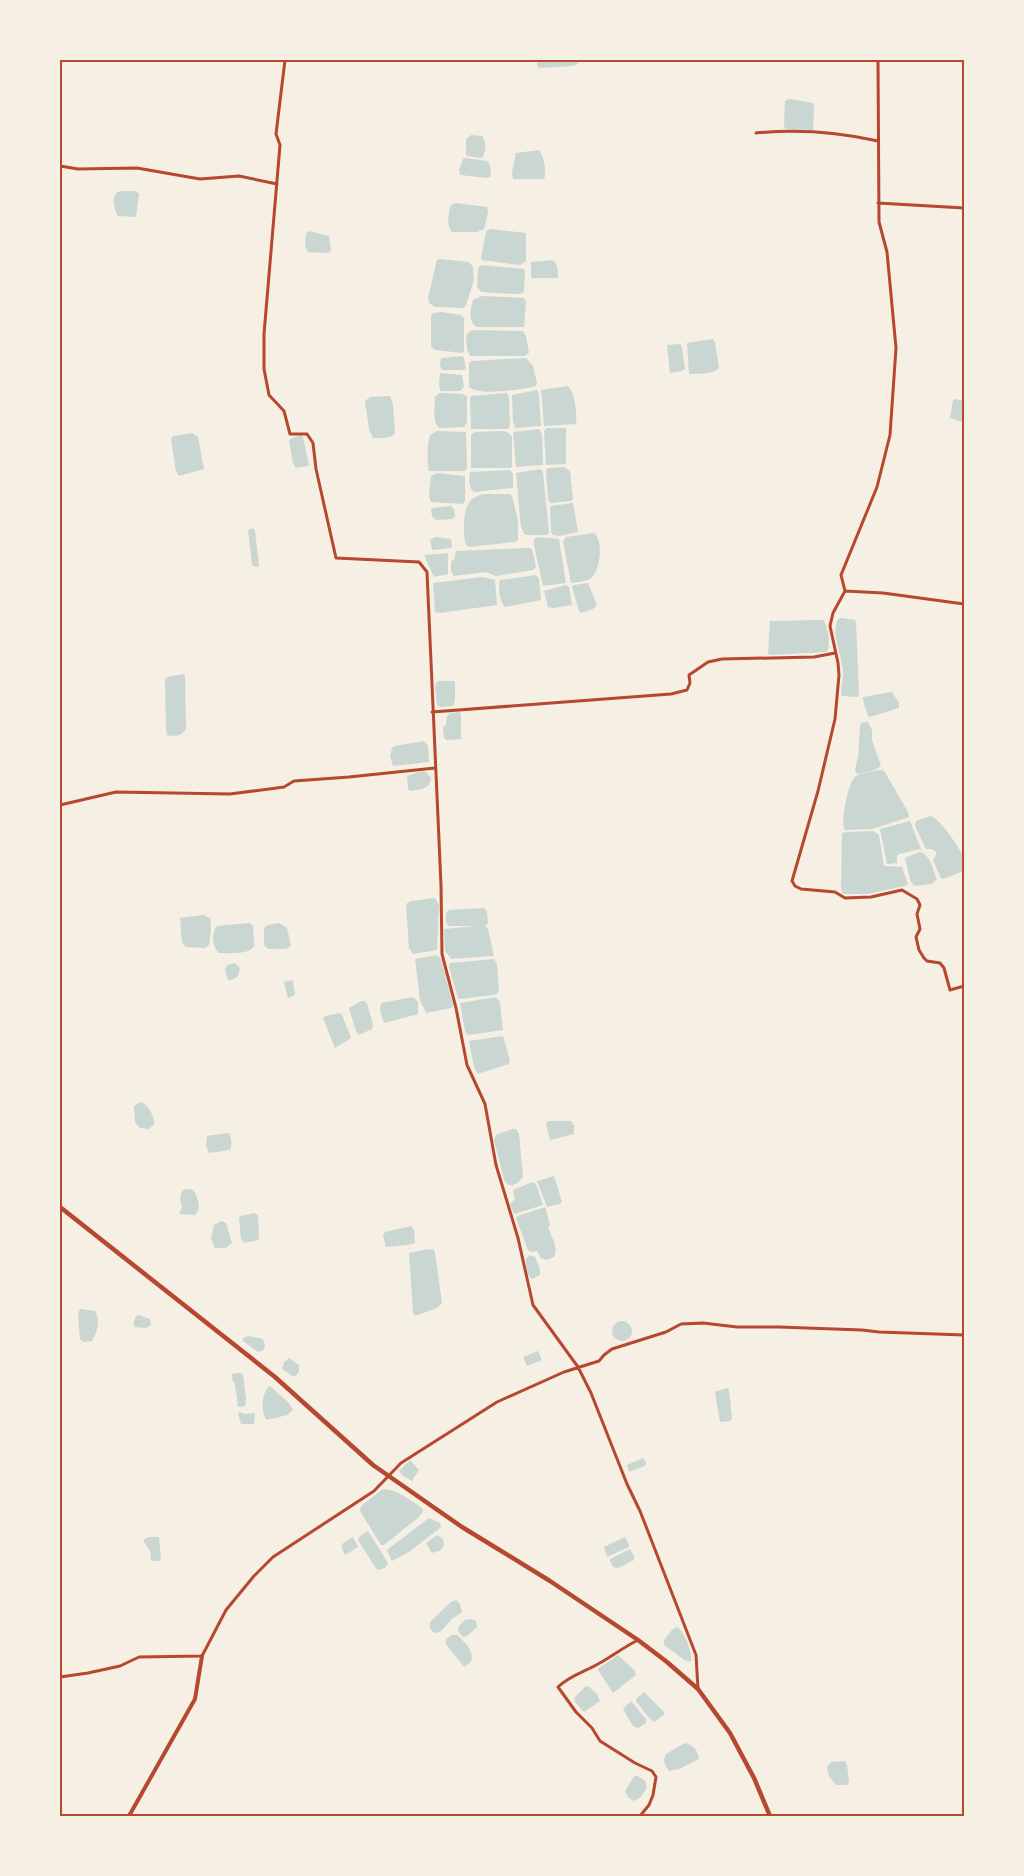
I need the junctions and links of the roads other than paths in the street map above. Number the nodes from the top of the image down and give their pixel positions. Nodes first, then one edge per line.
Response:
1 (285, 60) edge
2 (878, 60) edge
3 (756, 133) dead end
4 (878, 141) junction
5 (60, 166) edge
6 (277, 184) junction
7 (878, 204) junction
8 (964, 208) edge
9 (845, 591) junction
10 (964, 604) edge
11 (835, 653) junction
12 (432, 712) junction
13 (435, 768) junction
14 (60, 805) edge
15 (964, 986) edge
16 (60, 1207) edge
17 (964, 1335) edge
18 (578, 1367) junction
19 (388, 1476) junction
20 (638, 1640) junction
21 (202, 1656) junction
22 (60, 1676) edge
23 (698, 1689) junction
24 (129, 1816) edge
25 (640, 1816) edge
26 (770, 1816) edge

1 - 6 street
2 - 4 street
3 - 4 street
4 - 7 street
5 - 6 street
6 - 12 street
7 - 8 street
7 - 9 street
9 - 10 street
9 - 11 street
11 - 12 street
11 - 15 street
12 - 13 street
13 - 14 street
13 - 18 street
16 - 19 main road
17 - 18 street
18 - 19 street
18 - 23 street
19 - 20 main road
19 - 21 street
20 - 23 main road
20 - 25 street
21 - 22 street
21 - 24 street
23 - 26 main road

